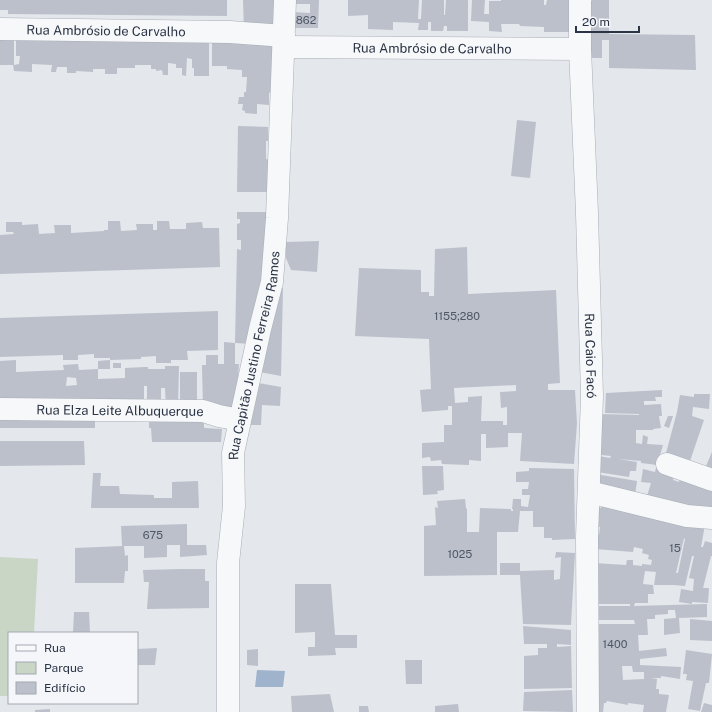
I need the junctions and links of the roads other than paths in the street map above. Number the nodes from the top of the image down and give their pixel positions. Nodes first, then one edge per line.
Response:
1 (285, 0) edge
2 (580, 0) edge
3 (0, 29) edge
4 (284, 42) junction
5 (580, 49) junction
6 (0, 409) edge
7 (240, 420) junction
8 (668, 464) dead end
9 (712, 480) edge
10 (588, 492) junction
11 (712, 518) edge
12 (228, 712) edge
13 (588, 712) edge

1 - 4 street, Rua Capitão Justino Ferreira Ramos
2 - 5 street, Rua Caio Facó
3 - 4 street, Rua Ambrósio de Carvalho
4 - 5 street, Rua Ambrósio de Carvalho
4 - 7 street, Rua Capitão Justino Ferreira Ramos
5 - 10 street, Rua Caio Facó
6 - 7 street, Rua Elza Leite Albuquerque
7 - 12 street, Rua Capitão Justino Ferreira Ramos
8 - 9 street
10 - 11 street
10 - 13 street, Rua Caio Facó

